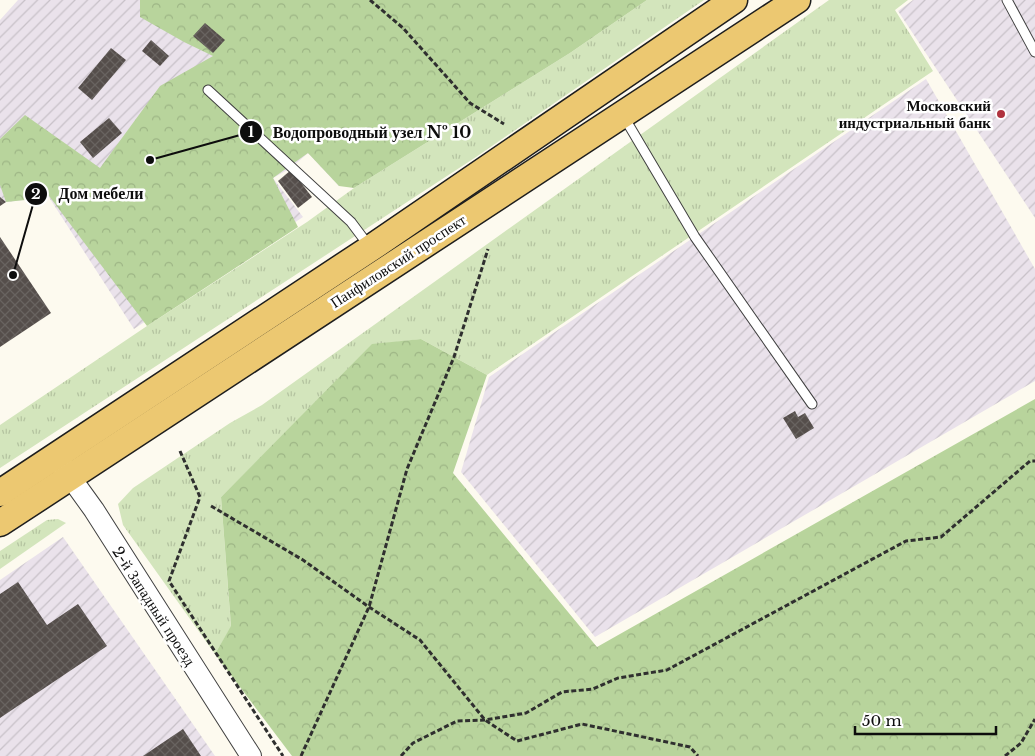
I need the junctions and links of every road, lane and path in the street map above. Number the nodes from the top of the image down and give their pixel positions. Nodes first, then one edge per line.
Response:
1 (370, 0) edge
2 (734, 0) edge
3 (797, 0) edge
4 (1007, 0) edge
5 (1035, 52) edge
6 (208, 90) dead end
7 (622, 114) junction
8 (504, 124) dead end
9 (371, 248) junction
10 (488, 248) dead end
11 (812, 404) dead end
12 (180, 450) dead end
13 (1035, 462) edge
14 (63, 467) junction
15 (0, 493) edge
16 (211, 506) dead end
17 (0, 523) edge
18 (369, 607) junction
19 (1035, 719) edge
20 (485, 720) junction
21 (251, 756) edge
22 (283, 756) edge
23 (302, 756) edge
24 (401, 756) edge
25 (698, 756) edge
26 (1004, 756) edge

1 - 8 path
2 - 9 main road, Панфиловский проспект
3 - 7 main road, Панфиловский проспект
4 - 5 lane
6 - 9 lane
7 - 11 lane
7 - 14 main road, Панфиловский проспект
9 - 14 main road, Панфиловский проспект
10 - 18 path
12 - 22 path
13 - 20 path
14 - 15 main road, Панфиловский проспект
14 - 17 main road, Панфиловский проспект
14 - 21 street, 2-й Западный проезд
16 - 18 path
18 - 20 path
18 - 23 path
19 - 26 path
20 - 24 path
20 - 25 path

